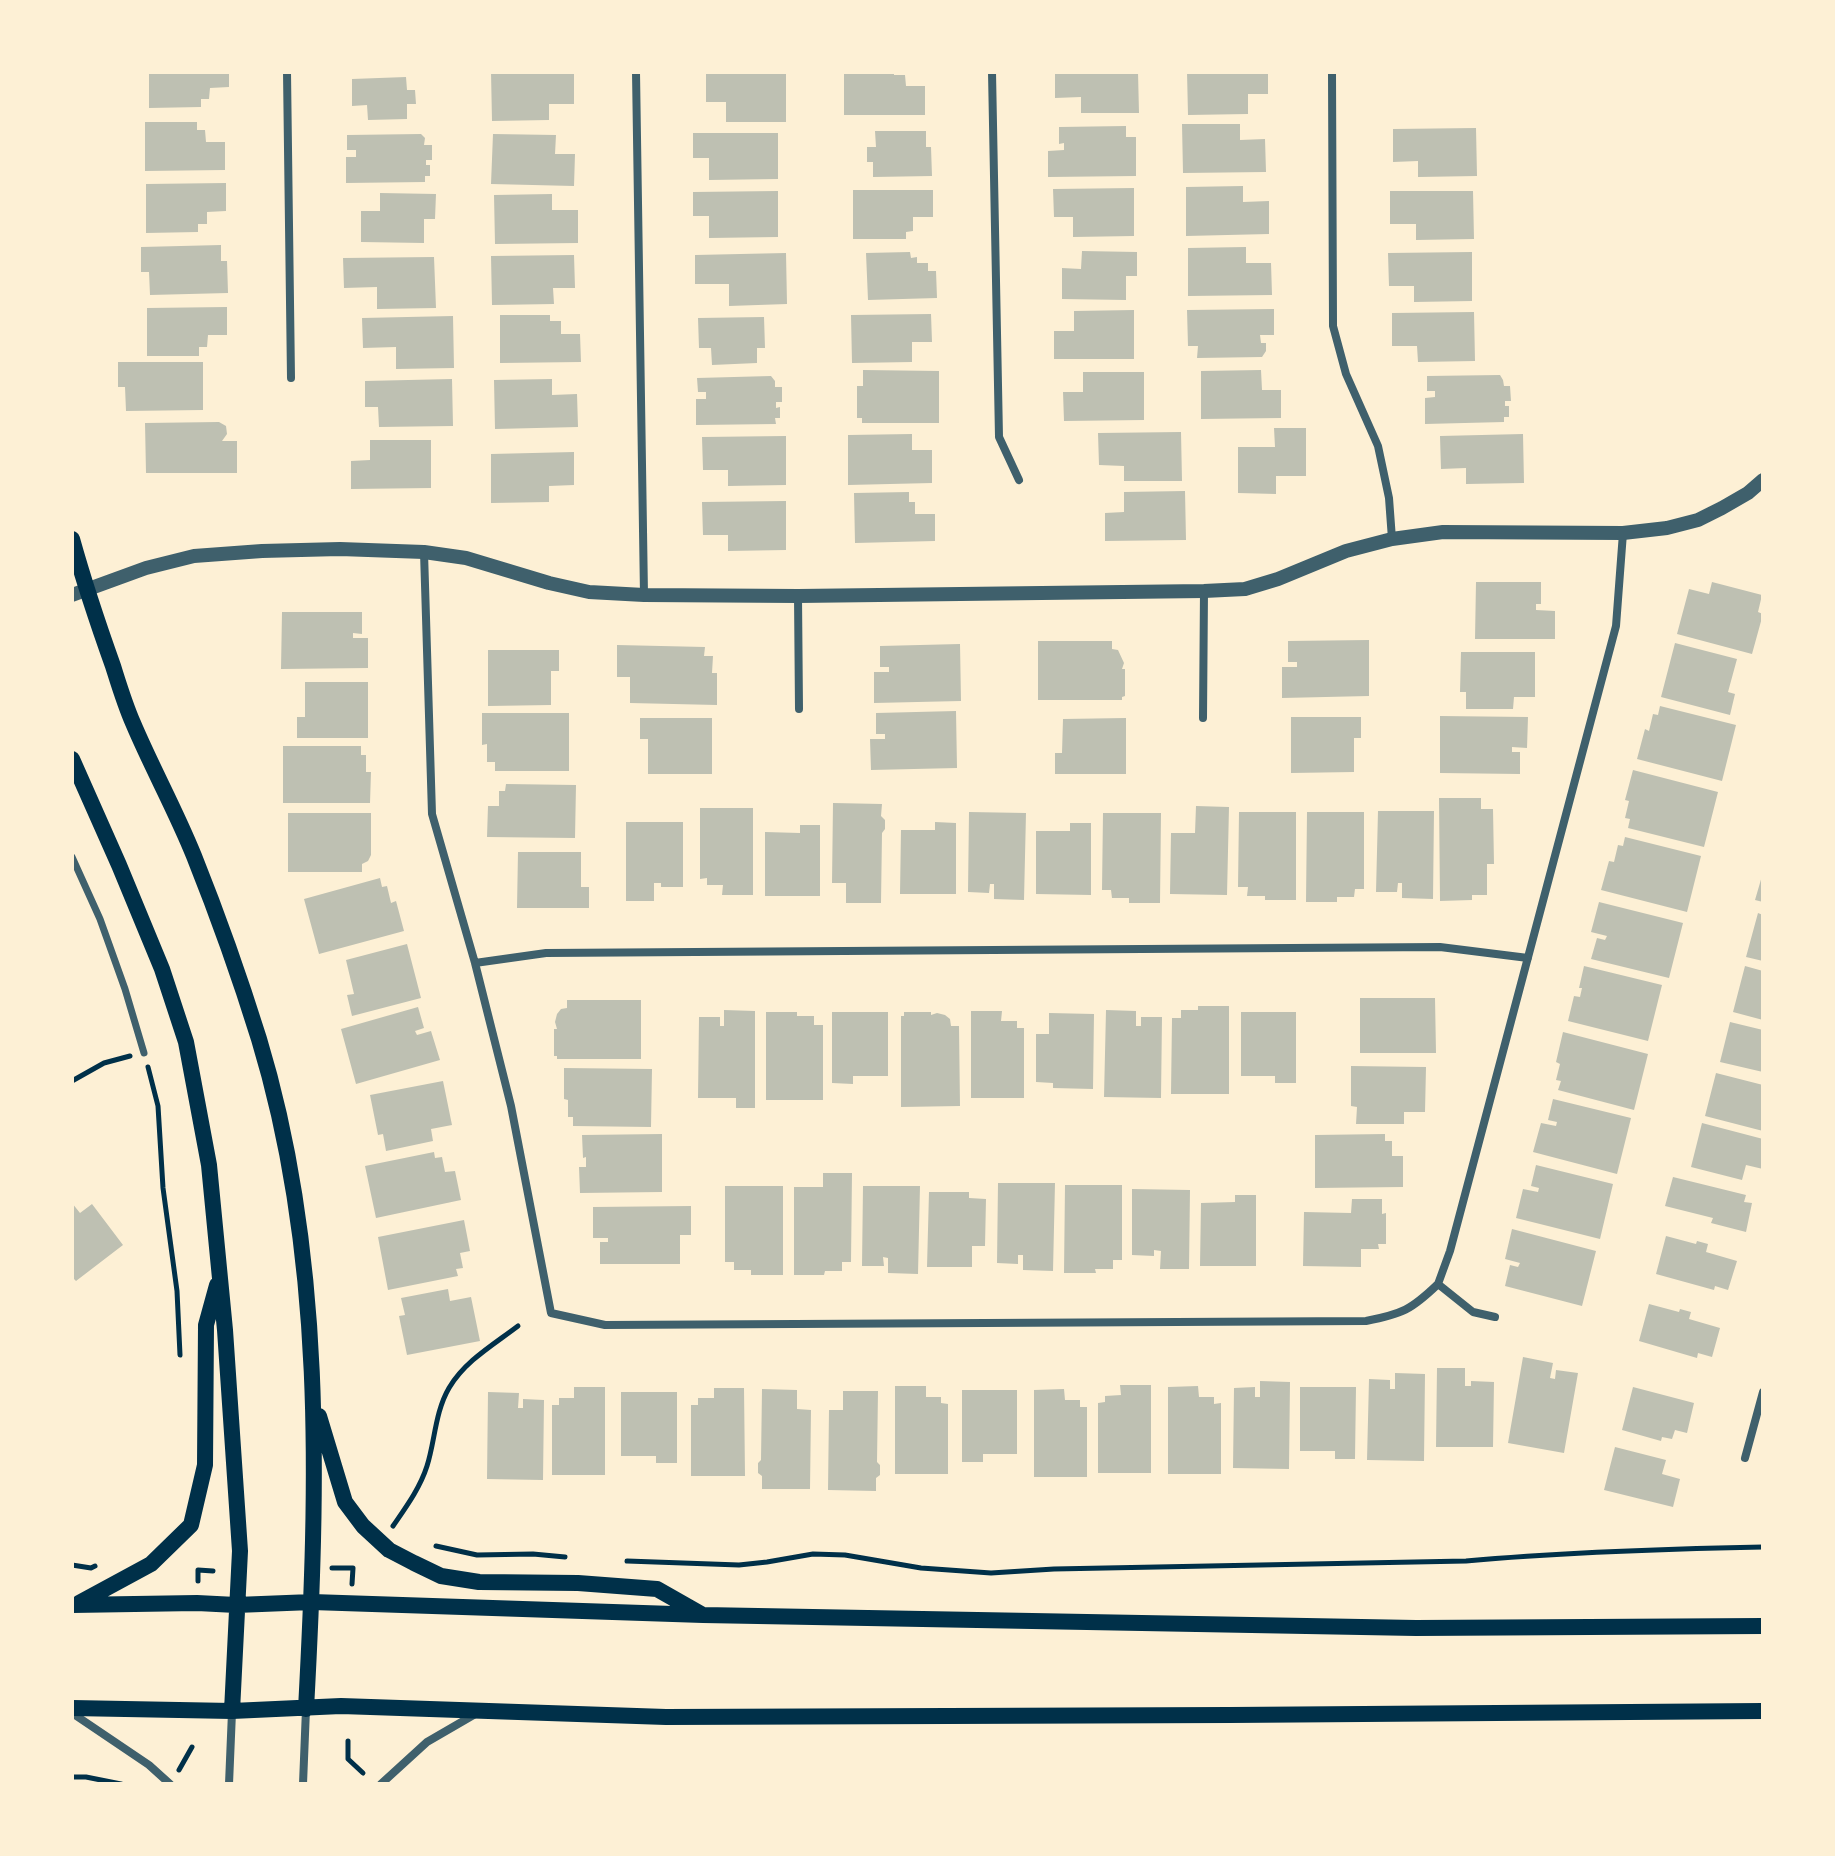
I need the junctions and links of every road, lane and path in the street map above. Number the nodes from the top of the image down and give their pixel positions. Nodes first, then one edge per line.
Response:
1 (287, 72) edge
2 (636, 72) edge
3 (992, 72) edge
4 (1332, 72) edge
5 (291, 378) dead end
6 (1019, 480) dead end
7 (1763, 480) edge
8 (1623, 533) junction
9 (72, 539) edge
10 (1392, 539) junction
11 (424, 552) junction
12 (1204, 591) junction
13 (79, 592) edge
14 (644, 595) junction
15 (798, 596) junction
16 (799, 709) dead end
17 (1203, 718) dead end
18 (72, 759) edge
19 (72, 857) edge
20 (1528, 958) junction
21 (475, 963) junction
22 (144, 1053) junction
23 (72, 1081) edge
24 (220, 1276) junction
25 (1438, 1284) junction
26 (1495, 1317) dead end
27 (518, 1326) dead end
28 (180, 1366) dead end
29 (1763, 1392) edge
30 (314, 1398) junction
31 (1745, 1458) dead end
32 (403, 1532) dead end
33 (425, 1541) dead end
34 (1763, 1547) edge
35 (575, 1559) dead end
36 (618, 1561) dead end
37 (103, 1564) dead end
38 (72, 1565) edge
39 (332, 1568) dead end
40 (213, 1571) dead end
41 (352, 1585) dead end
42 (197, 1586) dead end
43 (312, 1602) junction
44 (74, 1605) edge
45 (236, 1605) junction
46 (703, 1615) junction
47 (1763, 1626) edge
48 (306, 1709) junction
49 (481, 1710) junction
50 (72, 1711) edge
51 (232, 1711) junction
52 (1763, 1711) edge
53 (348, 1741) dead end
54 (192, 1747) dead end
55 (363, 1773) dead end
56 (72, 1777) edge
57 (173, 1780) edge
58 (121, 1784) edge
59 (229, 1784) edge
60 (303, 1784) edge
61 (381, 1784) edge

1 - 5 street
2 - 14 street
3 - 6 street
4 - 10 street
7 - 8 street
8 - 10 street
8 - 20 street
9 - 13 main road
10 - 12 street
11 - 13 street
11 - 14 street
11 - 21 street
12 - 15 street
12 - 17 street
13 - 30 main road
14 - 15 street
15 - 16 street
18 - 24 main road
19 - 22 street
20 - 21 street
20 - 25 street
21 - 25 street
22 - 23 path
22 - 28 path
24 - 44 main road
24 - 45 main road
25 - 26 street
27 - 32 path
29 - 31 street
30 - 43 main road
30 - 46 main road
33 - 35 path
34 - 36 path
37 - 38 path
39 - 41 path
40 - 42 path
43 - 45 main road
43 - 46 main road
43 - 48 main road
44 - 45 main road
45 - 51 main road
46 - 47 main road
48 - 49 main road
48 - 51 main road
48 - 60 street
49 - 52 main road
49 - 61 street
50 - 51 main road
50 - 57 street
51 - 59 street
53 - 55 path
54 - 57 path
56 - 58 path

